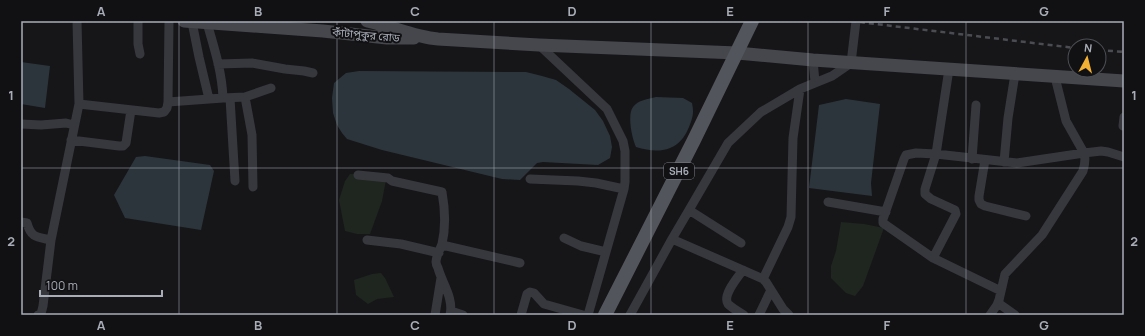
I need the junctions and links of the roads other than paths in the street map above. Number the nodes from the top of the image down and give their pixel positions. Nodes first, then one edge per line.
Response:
1 (77, 21) edge
2 (138, 21) edge
3 (170, 21) edge
4 (184, 21) edge
5 (367, 21) edge
6 (856, 21) edge
7 (192, 22) edge
8 (224, 22) edge
9 (206, 23) junction
10 (751, 23) edge
11 (428, 38) junction
12 (539, 45) junction
13 (140, 54) dead end
14 (737, 54) junction
15 (813, 60) junction
16 (851, 62) junction
17 (218, 64) junction
18 (949, 69) junction
19 (314, 73) dead end
20 (1015, 74) junction
21 (1056, 77) junction
22 (1124, 81) edge
23 (815, 82) junction
24 (271, 88) dead end
25 (800, 89) junction
26 (245, 97) junction
27 (226, 98) junction
28 (209, 99) junction
29 (168, 102) junction
30 (79, 104) junction
31 (976, 105) dead end
32 (131, 110) junction
33 (21, 124) edge
34 (74, 125) junction
35 (71, 140) junction
36 (1084, 152) junction
37 (936, 154) junction
38 (1124, 157) edge
39 (972, 159) junction
40 (985, 160) junction
41 (1004, 162) junction
42 (358, 175) dead end
43 (530, 179) dead end
44 (235, 181) dead end
45 (254, 187) dead end
46 (624, 189) junction
47 (828, 202) dead end
48 (689, 210) junction
49 (886, 212) junction
50 (1026, 216) dead end
51 (21, 222) edge
52 (564, 238) dead end
53 (672, 239) junction
54 (51, 240) junction
55 (367, 240) dead end
56 (741, 243) dead end
57 (440, 249) junction
58 (606, 252) junction
59 (933, 258) junction
60 (520, 263) dead end
61 (743, 270) junction
62 (441, 278) junction
63 (763, 279) junction
64 (772, 290) junction
65 (1001, 291) junction
66 (998, 303) junction
67 (451, 313) edge
68 (784, 313) edge
69 (38, 315) edge
70 (435, 315) edge
71 (464, 315) edge
72 (521, 315) edge
73 (583, 315) edge
74 (588, 315) edge
75 (605, 315) edge
76 (630, 315) edge
77 (744, 315) edge
78 (759, 315) edge
79 (990, 315) edge
80 (1015, 315) edge

1 - 30 street
2 - 13 street
3 - 29 street
4 - 7 main road, কাঁটাপুকুর রোড
5 - 11 main road
6 - 16 street
7 - 9 main road, কাঁটাপুকুর রোড
7 - 28 street
8 - 9 main road, কাঁটাপুকুর রোড
8 - 11 main road, কাঁটাপুকুর রোড
9 - 17 street
10 - 14 main road, SH6
11 - 12 main road
12 - 14 main road
12 - 46 street
14 - 15 main road
14 - 75 main road, SH6
15 - 16 main road
15 - 23 street
16 - 18 main road
16 - 23 street
17 - 19 street
17 - 27 street
18 - 20 main road
18 - 37 street
20 - 21 main road
20 - 41 street
21 - 22 main road
21 - 36 street
23 - 25 street
24 - 26 street
25 - 48 street
25 - 63 street
26 - 27 street
26 - 45 street
27 - 28 street
27 - 44 street
28 - 29 street
29 - 32 street
30 - 32 street
30 - 34 street
31 - 39 street
32 - 35 street
33 - 34 street
34 - 35 street
35 - 54 street
36 - 38 street
36 - 41 street
36 - 65 street
37 - 39 street
37 - 49 street
37 - 59 street
39 - 40 street
40 - 41 street
40 - 50 street
42 - 57 street
43 - 46 street
46 - 58 street
47 - 49 street
48 - 53 street
48 - 56 street
49 - 59 street
51 - 54 street
52 - 58 street
53 - 61 street
53 - 76 street
54 - 69 street
55 - 57 street
57 - 60 street
57 - 62 street
58 - 74 street
59 - 65 street
61 - 63 street
61 - 77 street
62 - 67 street
62 - 70 street
63 - 64 street
64 - 68 street
64 - 78 street
65 - 66 street
66 - 79 street
66 - 80 street
67 - 71 street
72 - 73 street

